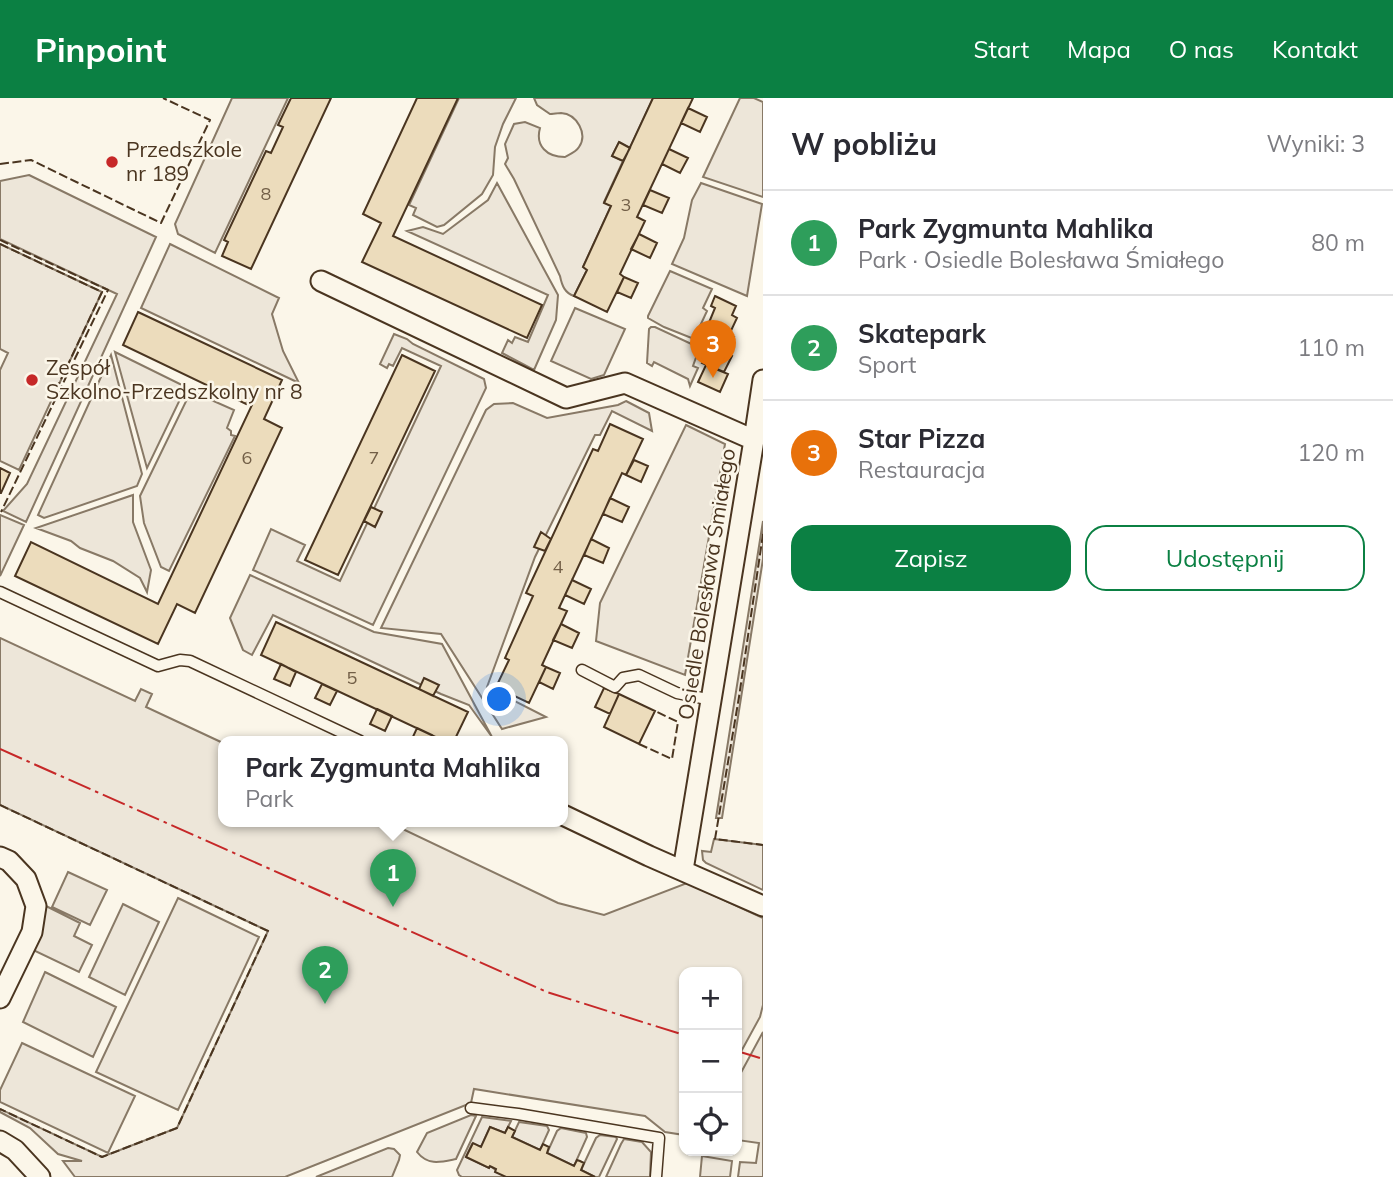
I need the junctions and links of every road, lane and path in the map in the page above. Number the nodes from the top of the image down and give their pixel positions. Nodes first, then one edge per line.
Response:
1 (321, 281) dead end
2 (763, 380) edge
3 (754, 440) junction
4 (0, 592) edge
5 (582, 670) dead end
6 (712, 700) junction
7 (349, 736) edge
8 (568, 817) edge
9 (0, 857) edge
10 (683, 870) junction
11 (763, 906) edge
12 (0, 998) edge
13 (471, 1108) dead end
14 (0, 1141) edge
15 (40, 1177) edge
16 (656, 1177) edge

1 - 3 street, Osiedle Bolesława Śmiałego
2 - 3 street
3 - 6 street, Osiedle Bolesława Śmiałego
4 - 7 lane
5 - 6 lane
6 - 10 street, Osiedle Bolesława Śmiałego
8 - 10 street
9 - 12 street
10 - 11 street
13 - 16 lane
14 - 15 street

